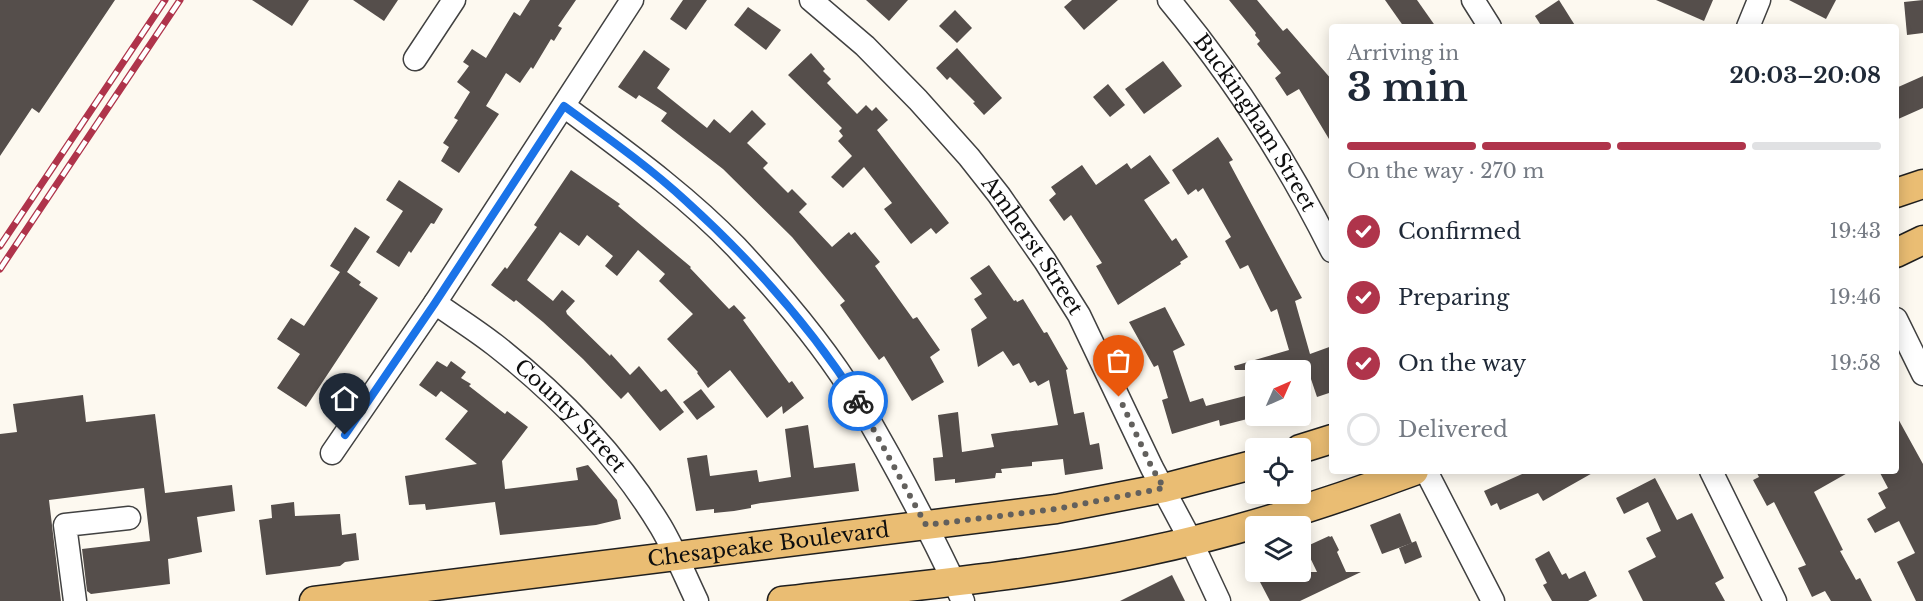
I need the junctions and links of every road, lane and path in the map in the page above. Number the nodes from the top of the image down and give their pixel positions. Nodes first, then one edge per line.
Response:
1 (454, 0) edge
2 (632, 0) edge
3 (811, 0) edge
4 (1169, 0) edge
5 (1473, 0) edge
6 (1759, 0) edge
7 (1488, 24) edge
8 (1749, 24) edge
9 (415, 59) dead end
10 (564, 106) junction
11 (1923, 184) edge
12 (1899, 193) edge
13 (1923, 240) edge
14 (1329, 246) edge
15 (1899, 252) edge
16 (435, 303) junction
17 (1899, 325) edge
18 (1923, 374) edge
19 (1329, 440) edge
20 (1311, 446) edge
21 (332, 453) dead end
22 (1245, 467) edge
23 (1406, 474) edge
24 (1428, 474) edge
25 (1712, 474) edge
26 (1164, 488) junction
27 (129, 518) dead end
28 (926, 525) junction
29 (1191, 541) junction
30 (676, 557) junction
31 (958, 591) edge
32 (446, 593) edge
33 (75, 601) edge
34 (314, 601) edge
35 (697, 601) edge
36 (782, 601) edge
37 (1219, 601) edge
38 (1493, 601) edge
39 (1775, 601) edge

1 - 9 street
2 - 10 street
3 - 26 street, Amherst Street
4 - 14 street, Buckingham Street
5 - 7 street
6 - 8 street
10 - 16 street
10 - 28 street
11 - 12 main road
13 - 15 main road
16 - 21 street
16 - 30 street, County Street
17 - 18 street
19 - 20 main road
22 - 26 main road, Chesapeake Boulevard
23 - 29 main road
24 - 38 street
25 - 39 street
26 - 28 main road, Chesapeake Boulevard
26 - 29 street, Amherst Street
27 - 33 street
28 - 30 main road, Chesapeake Boulevard
28 - 31 street
29 - 31 main road
29 - 37 street, Amherst Street
30 - 32 main road, Chesapeake Boulevard
30 - 35 street, County Street
31 - 36 main road
32 - 34 main road, Chesapeake Boulevard

